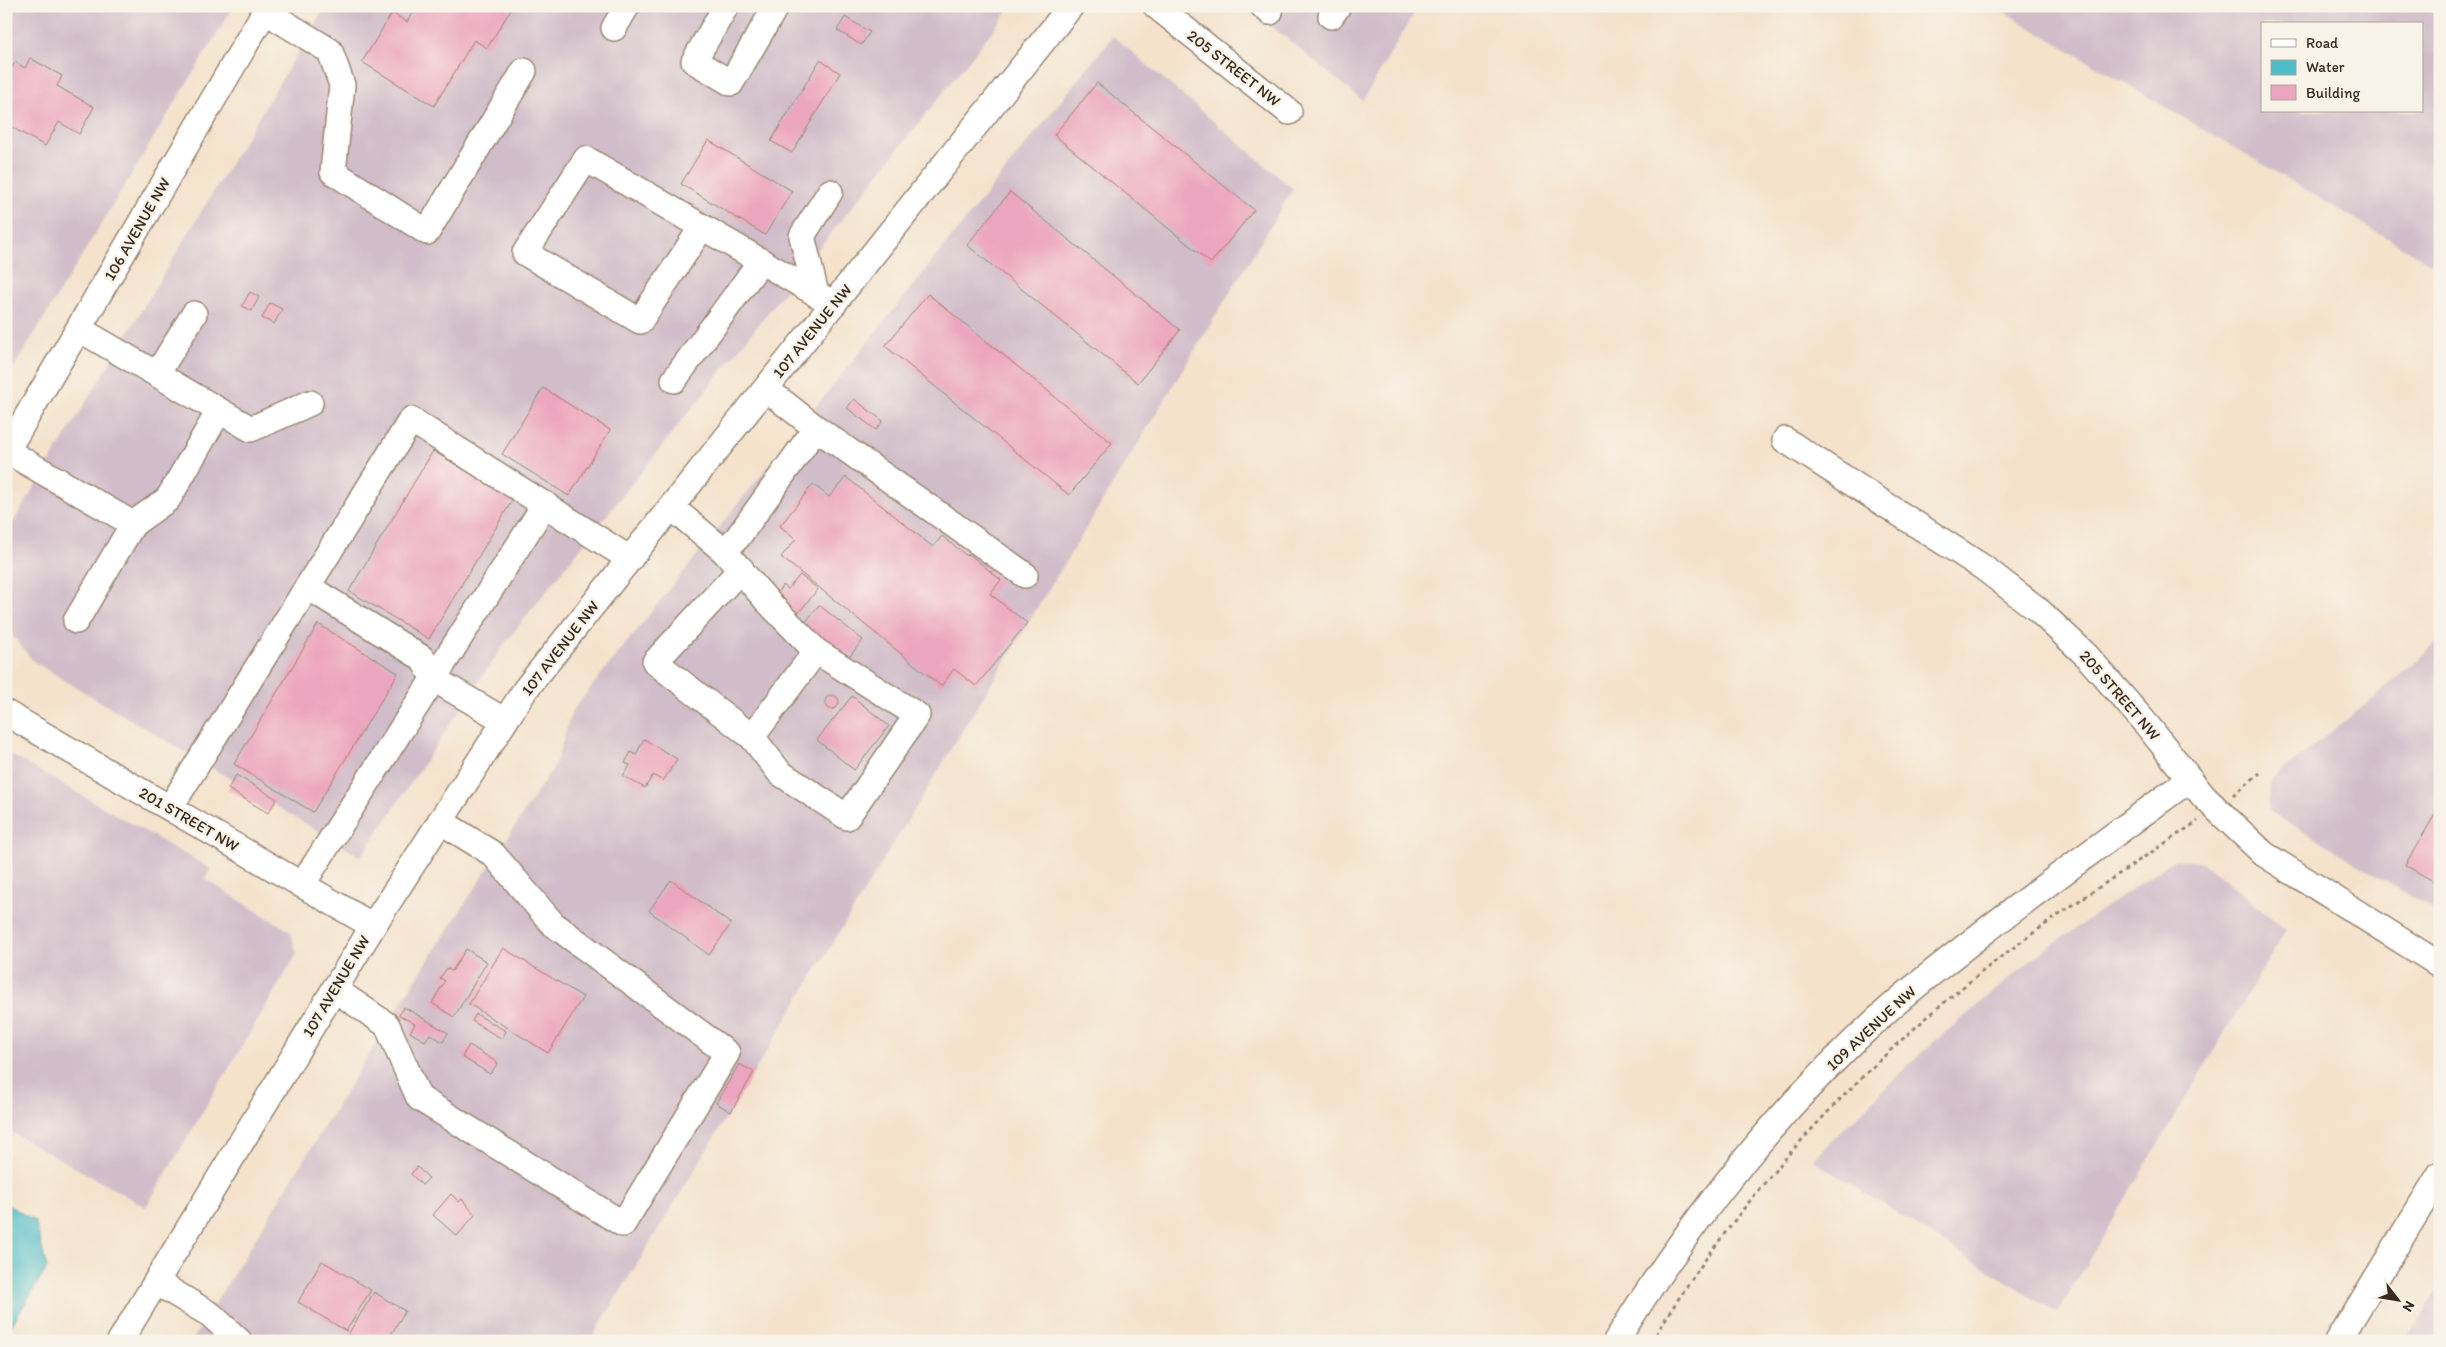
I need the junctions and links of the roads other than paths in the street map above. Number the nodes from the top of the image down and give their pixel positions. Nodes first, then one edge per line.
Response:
1 (627, 6) edge
2 (726, 6) edge
3 (776, 6) edge
4 (1071, 6) edge
5 (1156, 6) edge
6 (266, 9) edge
7 (614, 28) dead end
8 (524, 71) dead end
9 (1289, 112) dead end
10 (830, 192) dead end
11 (702, 227) junction
12 (761, 261) junction
13 (825, 299) junction
14 (194, 314) dead end
15 (79, 329) junction
16 (157, 374) junction
17 (674, 380) dead end
18 (766, 389) junction
19 (310, 403) dead end
20 (219, 411) junction
21 (816, 428) junction
22 (1785, 440) dead end
23 (7, 452) edge
24 (545, 504) junction
25 (671, 507) junction
26 (133, 524) junction
27 (724, 551) junction
28 (630, 559) junction
29 (741, 569) junction
30 (1026, 576) dead end
31 (308, 587) junction
32 (76, 621) dead end
33 (816, 651) junction
34 (434, 679) junction
35 (6, 713) edge
36 (505, 720) junction
37 (752, 737) junction
38 (2190, 779) junction
39 (170, 808) junction
40 (440, 820) junction
41 (302, 885) junction
42 (373, 926) junction
43 (2440, 965) edge
44 (334, 989) junction
45 (2440, 1174) edge
46 (156, 1282) junction
47 (120, 1341) edge
48 (239, 1341) edge
49 (1616, 1341) edge
50 (2338, 1341) edge

1 - 7 street
2 - 3 street
4 - 13 street, 107 AVENUE NW
5 - 9 street, 205 STREET NW
6 - 8 street
6 - 15 street, 106 AVENUE NW
10 - 13 street
11 - 11 street
11 - 12 street
12 - 13 street
12 - 17 street
13 - 18 street, 107 AVENUE NW
14 - 16 street
15 - 16 street
15 - 23 street, 106 AVENUE NW
16 - 20 street
18 - 21 street
18 - 25 street, 107 AVENUE NW
19 - 20 street
20 - 26 street
21 - 27 street
21 - 30 street
22 - 38 street, 205 STREET NW
23 - 26 street
24 - 28 street
24 - 31 street
24 - 34 street
25 - 27 street
25 - 28 street, 107 AVENUE NW
26 - 32 street
27 - 29 street
28 - 36 street, 107 AVENUE NW
29 - 33 street
29 - 37 street
31 - 34 street
31 - 39 street
33 - 37 street
33 - 37 street
34 - 36 street
34 - 41 street
35 - 39 street, 201 STREET NW
36 - 40 street, 107 AVENUE NW
38 - 43 street, 205 STREET NW
38 - 49 street, 109 AVENUE NW
39 - 41 street, 201 STREET NW
40 - 42 street, 107 AVENUE NW
40 - 44 street
41 - 42 street, 201 STREET NW
42 - 44 street, 107 AVENUE NW
44 - 46 street, 107 AVENUE NW
45 - 50 street
46 - 47 street, 107 AVENUE NW
46 - 48 street

